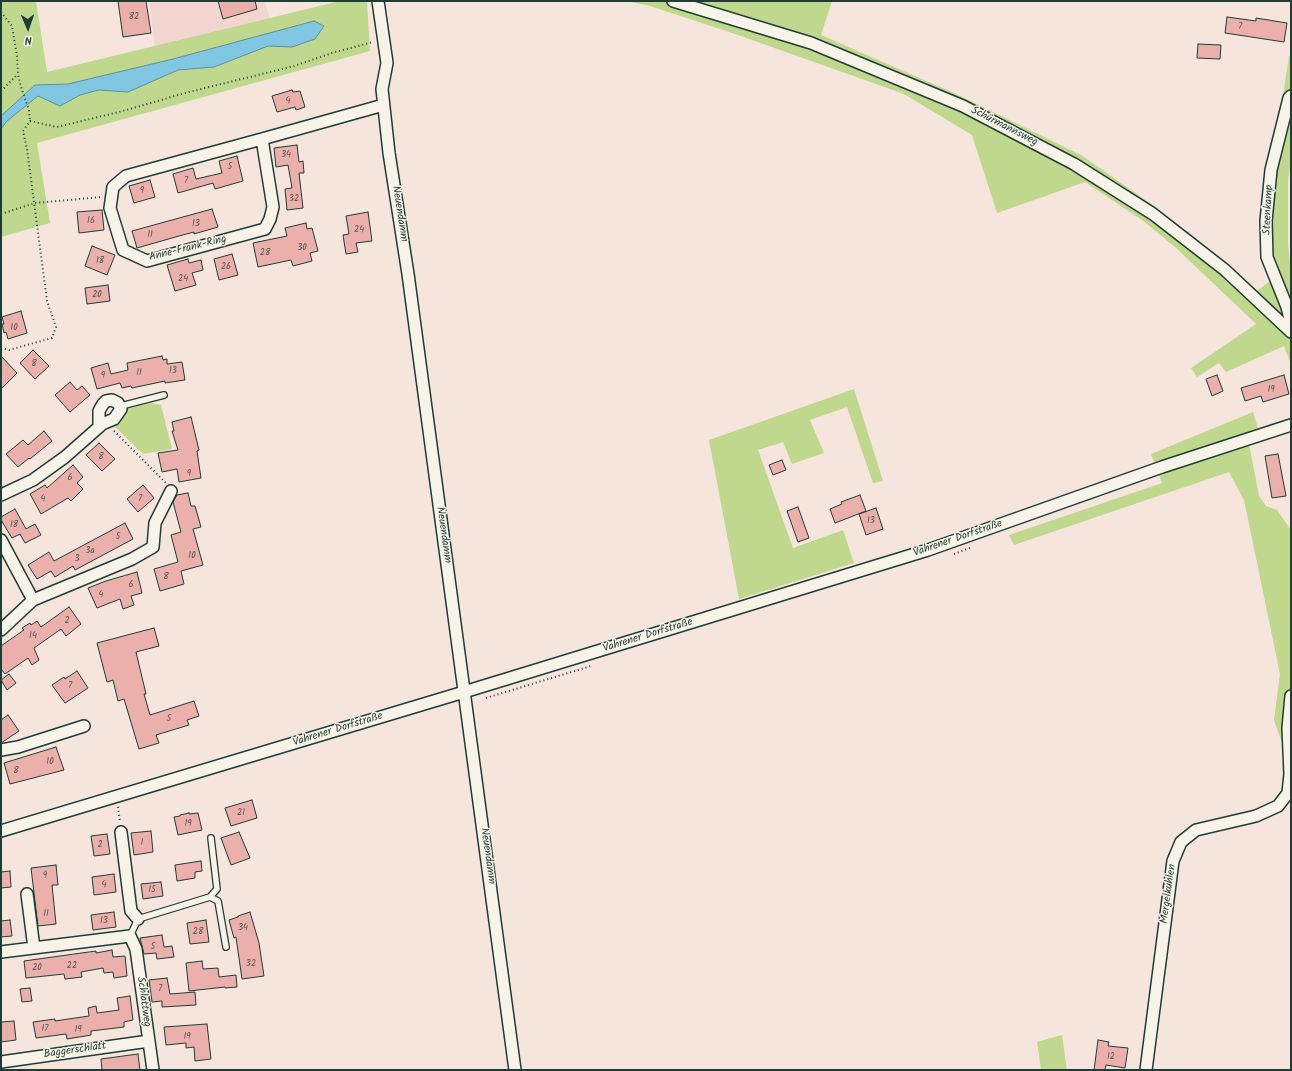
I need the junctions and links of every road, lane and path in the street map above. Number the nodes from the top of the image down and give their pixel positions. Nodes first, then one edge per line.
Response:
1 (378, 1) edge
2 (673, 1) edge
3 (1, 12) edge
4 (384, 39) junction
5 (18, 74) junction
6 (1, 91) edge
7 (1291, 96) edge
8 (383, 106) junction
9 (30, 121) junction
10 (262, 139) junction
11 (112, 196) junction
12 (35, 203) junction
13 (1, 214) edge
14 (1291, 323) edge
15 (1291, 332) edge
16 (1, 348) edge
17 (164, 395) dead end
18 (121, 406) junction
19 (102, 425) junction
20 (1291, 425) edge
21 (171, 490) joint
22 (1, 495) edge
23 (1, 540) edge
24 (33, 600) junction
25 (1, 630) edge
26 (464, 692) junction
27 (1291, 696) edge
28 (84, 726) dead end
29 (1, 750) edge
30 (116, 796) junction
31 (1, 831) edge
32 (121, 832) joint
33 (211, 838) dead end
34 (27, 894) dead end
35 (210, 897) junction
36 (138, 919) junction
37 (130, 936) junction
38 (226, 947) dead end
39 (34, 948) junction
40 (1, 952) edge
41 (149, 1041) junction
42 (1, 1062) edge
43 (153, 1070) edge
44 (515, 1070) edge
45 (1146, 1070) edge

1 - 4 street, Neuendamm
2 - 15 street, Schürmannsweg
3 - 5 path
4 - 8 street, Neuendamm
4 - 9 path
5 - 6 path
5 - 9 path
7 - 14 street, Steenkamp
8 - 10 street
8 - 26 street, Neuendamm
9 - 12 path
10 - 11 street
10 - 11 street, Anne-Frank-Ring
11 - 12 path
12 - 13 path
12 - 16 path
17 - 18 lane
18 - 19 street
18 - 19 street
19 - 21 path
19 - 22 street
20 - 26 street, Vahrener Dorfstraße
21 - 24 street
23 - 24 street
24 - 25 street
26 - 30 street, Vahrener Dorfstraße
26 - 44 street, Neuendamm
27 - 45 street, Mergelkuhlen
28 - 29 street
30 - 31 street, Vahrener Dorfstraße
30 - 32 path
32 - 36 street
33 - 35 lane
34 - 39 street
35 - 36 lane
35 - 38 lane
36 - 37 lane
37 - 39 street
37 - 41 street, Schlattweg
39 - 40 street
41 - 42 street, Baggerschlatt
41 - 43 street, Schlattweg

